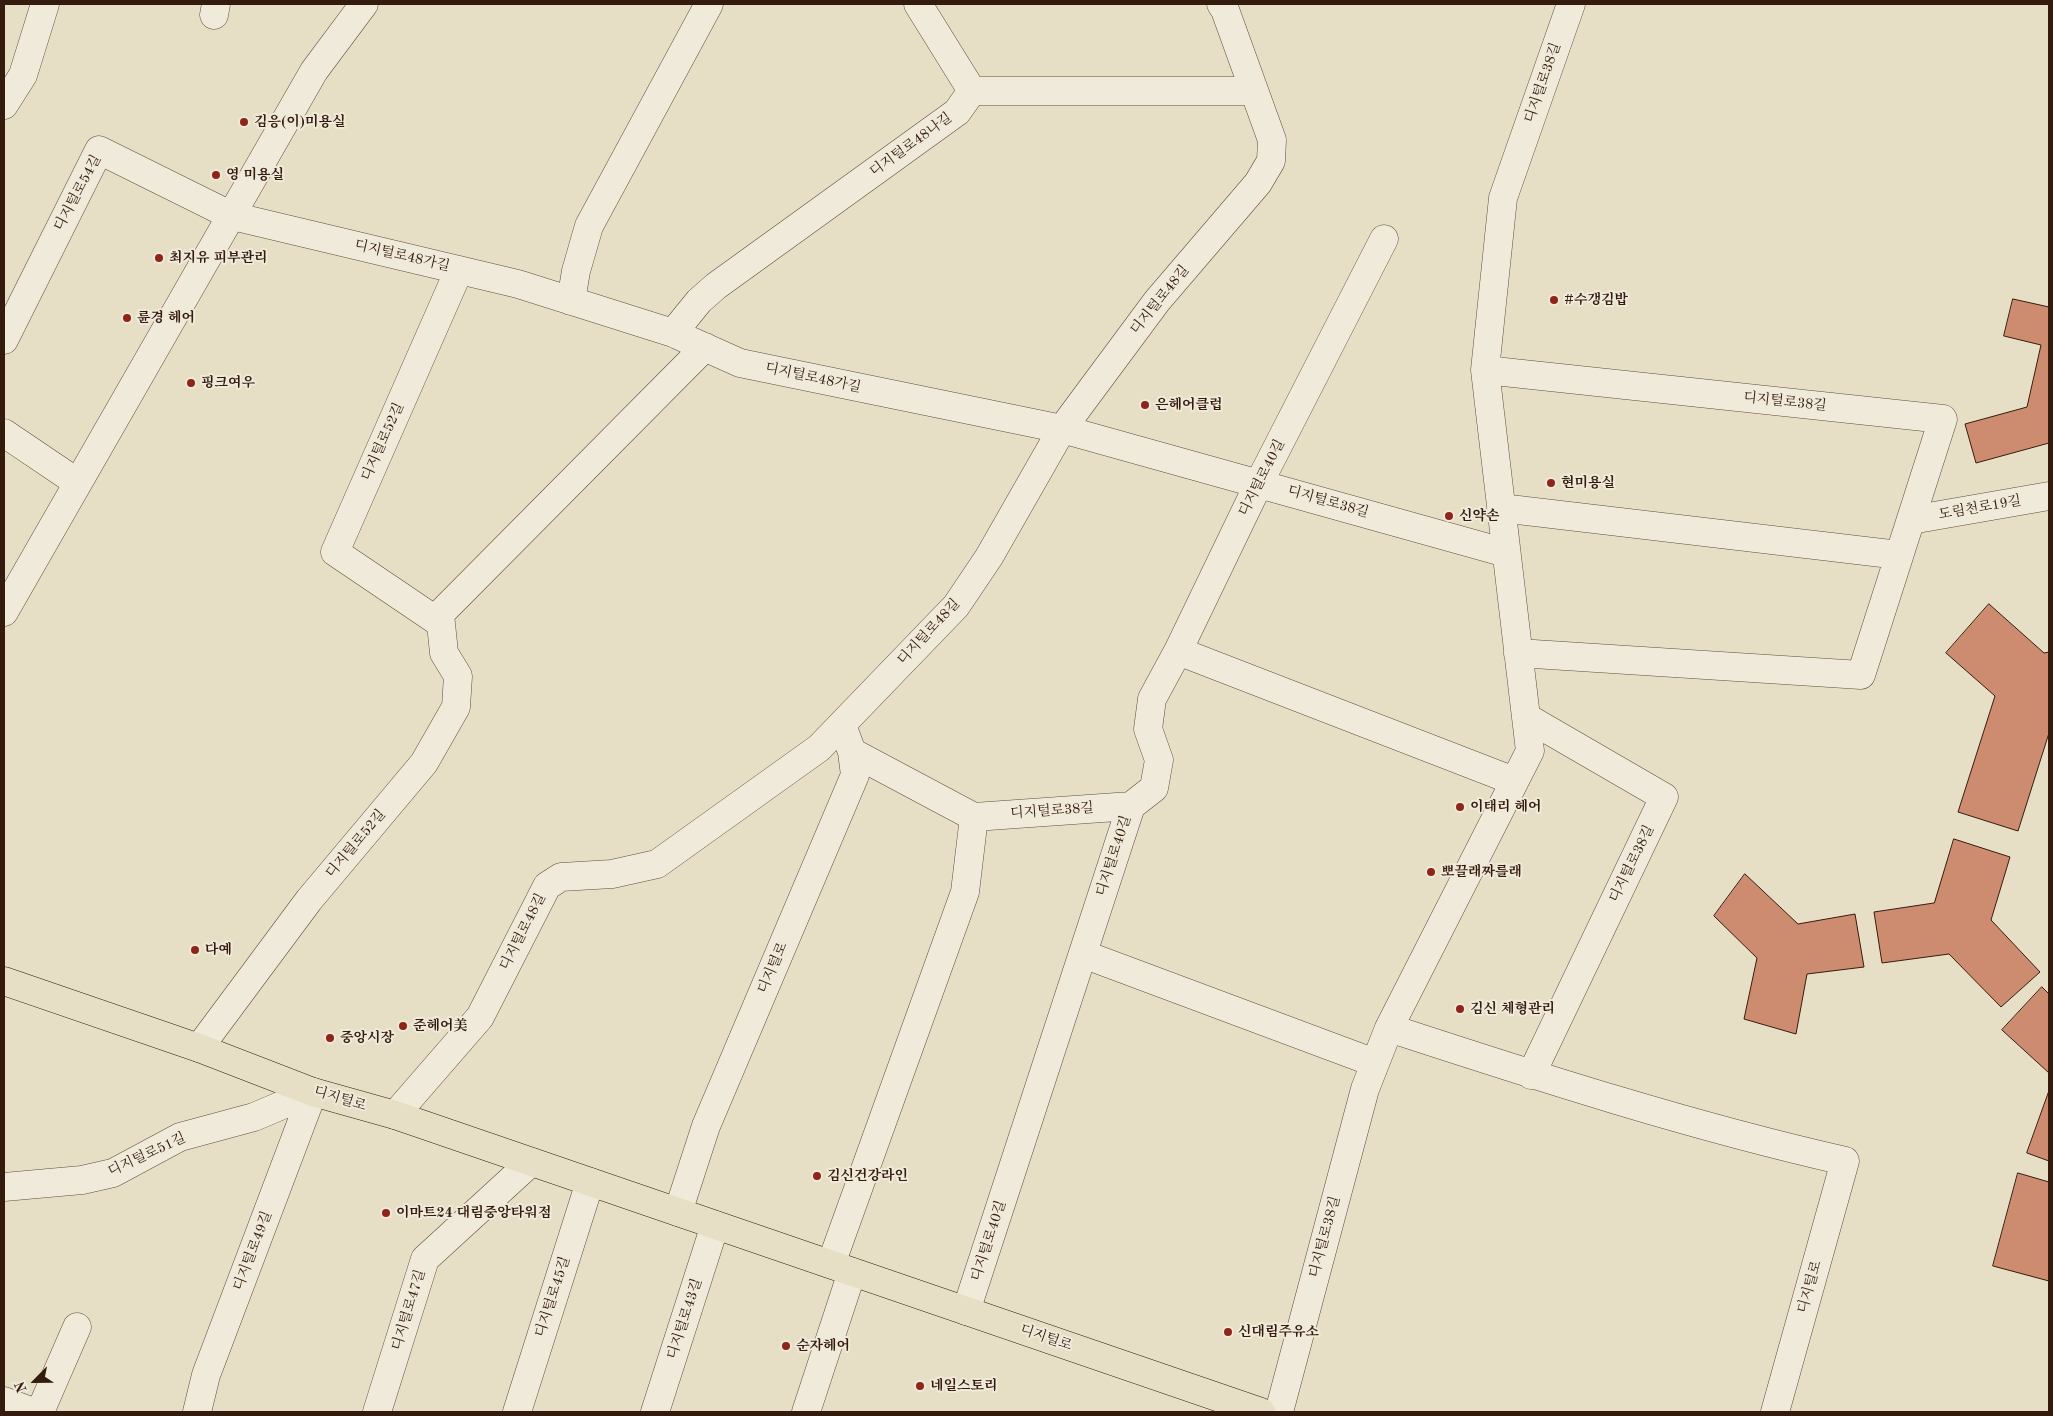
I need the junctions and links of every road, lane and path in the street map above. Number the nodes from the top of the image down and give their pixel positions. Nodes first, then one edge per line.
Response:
1 (45, 4) edge
2 (364, 4) edge
3 (709, 4) edge
4 (918, 4) edge
5 (1220, 4) edge
6 (1571, 4) edge
7 (972, 91) junction
8 (1254, 91) junction
9 (4, 105) edge
10 (232, 216) junction
11 (1384, 239) dead end
12 (460, 270) junction
13 (571, 301) junction
14 (673, 333) junction
15 (4, 340) edge
16 (705, 347) junction
17 (1485, 370) junction
18 (1062, 429) junction
19 (4, 433) edge
20 (78, 483) junction
21 (1259, 483) junction
22 (2049, 496) edge
23 (1501, 508) junction
24 (1911, 520) junction
25 (1506, 551) junction
26 (1899, 555) junction
27 (4, 612) edge
28 (440, 623) junction
29 (1178, 650) junction
30 (1518, 653) junction
31 (1526, 717) junction
32 (842, 725) junction
33 (852, 752) junction
34 (1514, 781) junction
35 (1130, 806) junction
36 (974, 817) junction
37 (1082, 954) junction
38 (4, 982) edge
39 (1389, 1028) junction
40 (199, 1048) junction
41 (1375, 1063) junction
42 (1531, 1075) junction
43 (314, 1092) junction
44 (395, 1115) junction
45 (531, 1162) junction
46 (590, 1182) junction
47 (4, 1187) edge
48 (678, 1212) junction
49 (715, 1225) junction
50 (841, 1268) junction
51 (966, 1311) junction
52 (77, 1328) dead end
53 (4, 1400) edge
54 (34, 1412) edge
55 (40, 1412) edge
56 (197, 1412) edge
57 (377, 1412) edge
58 (517, 1412) edge
59 (655, 1412) edge
60 (806, 1412) edge
61 (1262, 1412) edge
62 (1279, 1412) edge
63 (1775, 1412) edge

1 - 9 street
2 - 10 street
3 - 13 street
4 - 7 street
5 - 8 street, 디지털로48길
6 - 17 street, 디지털로38길
7 - 8 street
7 - 14 street, 디지털로48나길
8 - 18 street, 디지털로48길
10 - 12 street, 디지털로48가길
10 - 15 street, 디지털로54길
10 - 20 street
11 - 21 street, 디지털로40길
12 - 13 street, 디지털로48가길
12 - 28 street, 디지털로52길
13 - 14 street, 디지털로48가길
14 - 16 street, 디지털로48가길
16 - 18 street, 디지털로48가길
16 - 28 street
17 - 23 street, 디지털로38길
17 - 24 street, 디지털로38길
18 - 21 street, 디지털로38길
18 - 32 street, 디지털로48길
19 - 20 street
20 - 27 street
21 - 25 street, 디지털로38길
21 - 29 street, 디지털로40길
22 - 24 street, 도림천로19길
23 - 25 street, 디지털로38길
23 - 26 street
24 - 26 street, 디지털로38길
25 - 30 street, 디지털로38길
26 - 30 street, 디지털로38길
28 - 40 street, 디지털로52길
29 - 34 street
29 - 35 street, 디지털로40길
30 - 31 street, 디지털로38길
31 - 34 street, 디지털로38길
31 - 42 street, 디지털로38길
32 - 33 street, 디지털로
32 - 44 street, 디지털로48길
33 - 36 street
33 - 48 street, 디지털로
34 - 39 street, 디지털로38길
35 - 36 street, 디지털로38길
35 - 37 street, 디지털로40길
36 - 50 street
37 - 41 street
37 - 51 street, 디지털로40길
38 - 40 main road, 디지털로
39 - 41 street, 디지털로38길
39 - 42 street
40 - 43 main road, 디지털로
41 - 62 street, 디지털로38길
42 - 63 street, 디지털로
43 - 44 main road, 디지털로
43 - 47 street, 디지털로51길
43 - 56 street, 디지털로49길
44 - 45 main road, 디지털로
45 - 46 main road, 디지털로
45 - 57 street, 디지털로47길
46 - 48 main road, 디지털로
46 - 58 street, 디지털로45길
48 - 49 main road, 디지털로
49 - 50 main road, 디지털로
49 - 59 street, 디지털로43길
50 - 51 main road, 디지털로
50 - 60 street
51 - 61 main road, 디지털로
52 - 55 street
53 - 54 street

